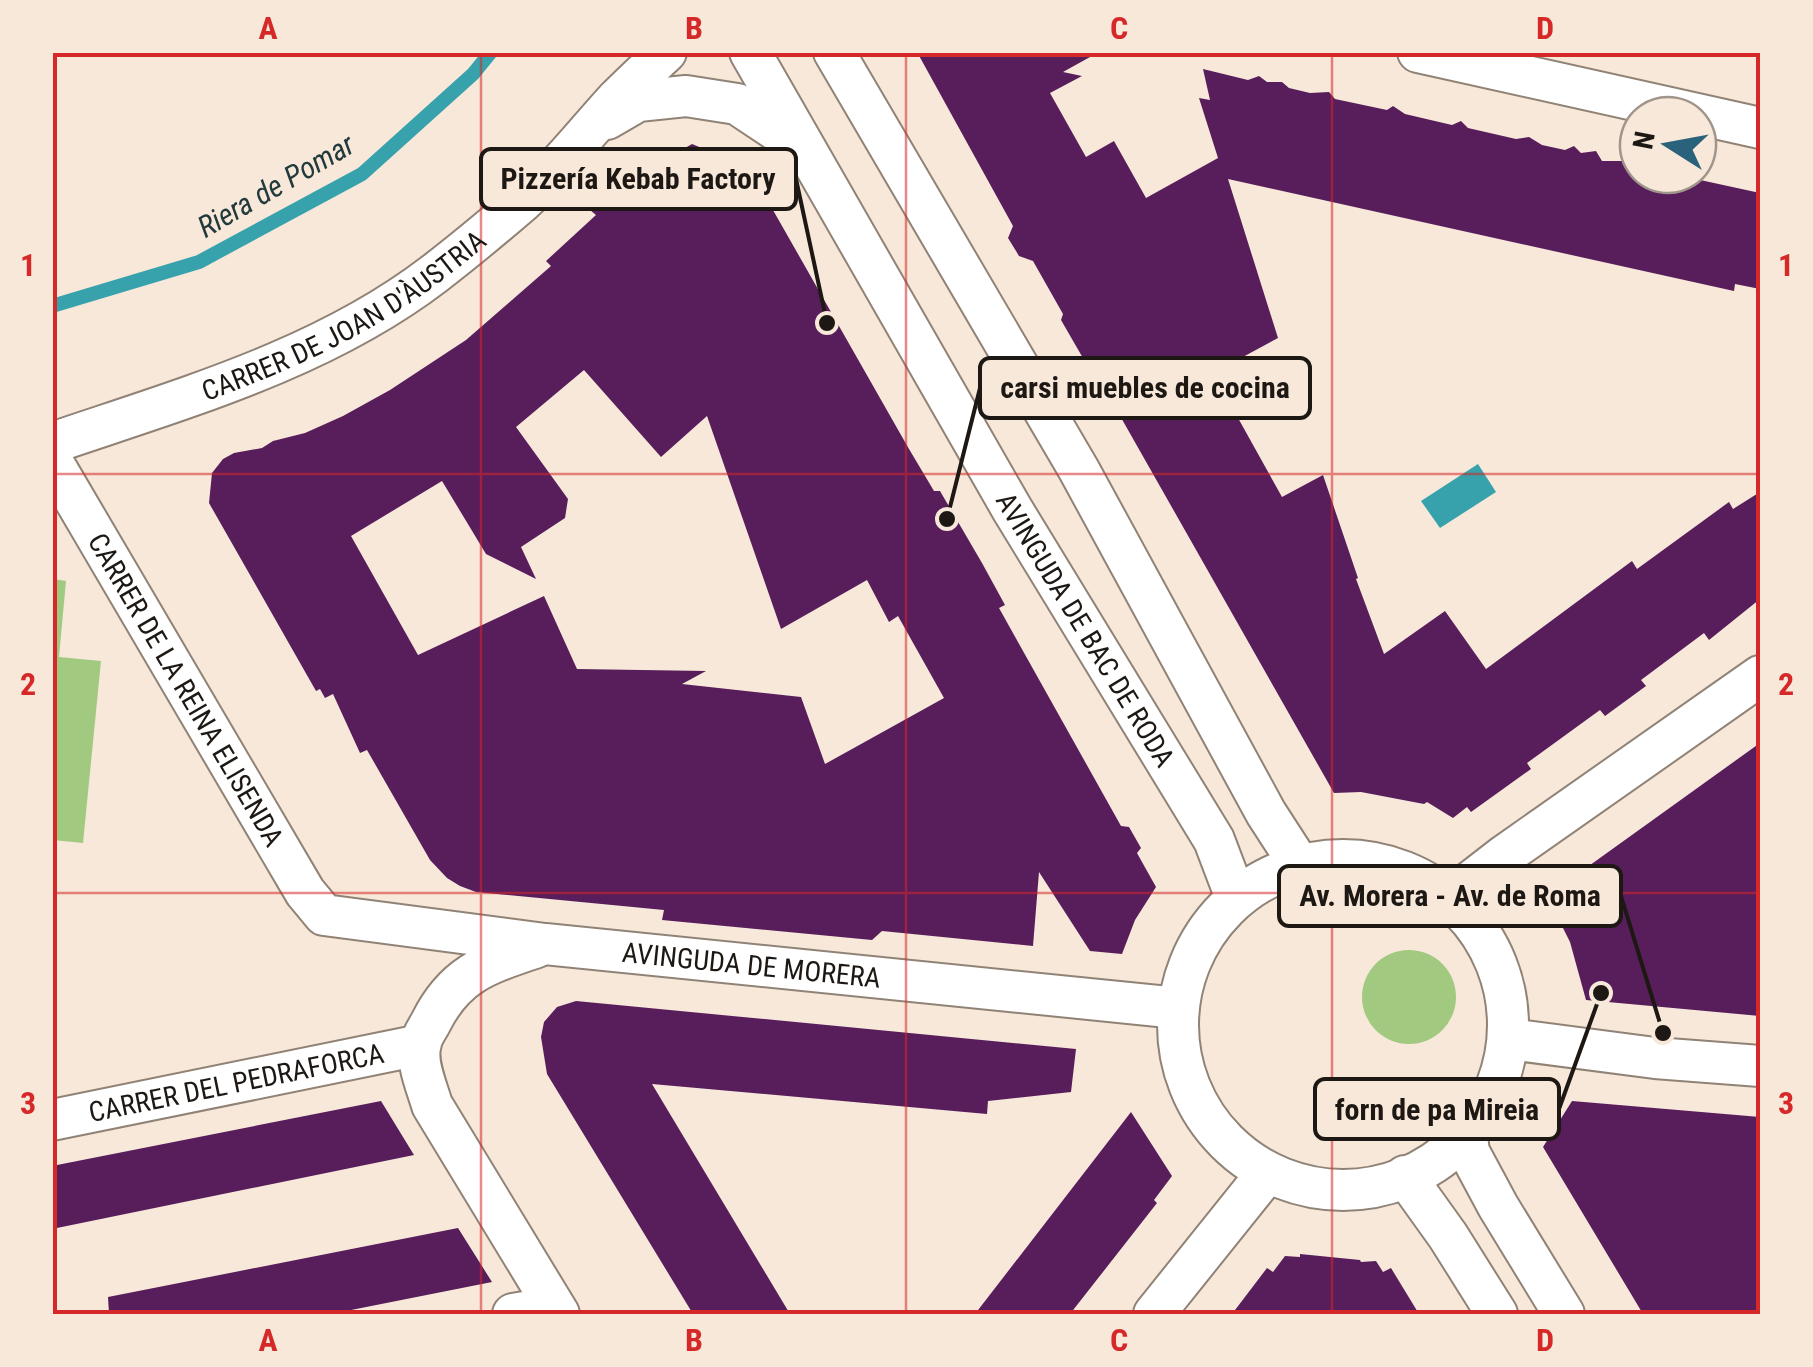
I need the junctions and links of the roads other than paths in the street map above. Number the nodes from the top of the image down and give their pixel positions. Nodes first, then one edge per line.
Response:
1 (666, 52) edge
2 (750, 52) edge
3 (834, 52) edge
4 (1418, 52) edge
5 (595, 126) junction
6 (1760, 128) edge
7 (808, 152) junction
8 (52, 443) edge
9 (52, 461) edge
10 (1760, 676) edge
11 (1299, 864) junction
12 (1452, 896) junction
13 (1236, 898) junction
14 (324, 915) joint
15 (546, 944) junction
16 (1178, 1008) junction
17 (1509, 1038) junction
18 (420, 1045) junction
19 (1760, 1066) edge
20 (52, 1120) edge
21 (1467, 1137) junction
22 (1267, 1173) junction
23 (1405, 1176) junction
24 (556, 1310) edge
25 (513, 1314) edge
26 (1154, 1314) edge
27 (1497, 1314) edge
28 (1564, 1314) edge

1 - 5 street, CARRER DE JOAN D'ÀUSTRIA
2 - 7 street, AVINGUDA DE BAC DE RODA
3 - 11 street
4 - 6 street
5 - 7 street, CARRER DE JOAN D'ÀUSTRIA
5 - 8 street, CARRER DE JOAN D'ÀUSTRIA
7 - 13 street, AVINGUDA DE BAC DE RODA
9 - 14 street, CARRER DE LA REINA ELISENDA
10 - 12 street
11 - 12 street
11 - 13 street
12 - 17 street
13 - 16 street
14 - 15 street, AVINGUDA DE MORERA
15 - 16 street, AVINGUDA DE MORERA
15 - 18 street
16 - 22 street
17 - 19 street
17 - 21 street
18 - 20 street, CARRER DEL PEDRAFORCA
18 - 24 street
21 - 23 street
21 - 28 street
22 - 23 street
22 - 26 street
23 - 27 street
24 - 25 street

